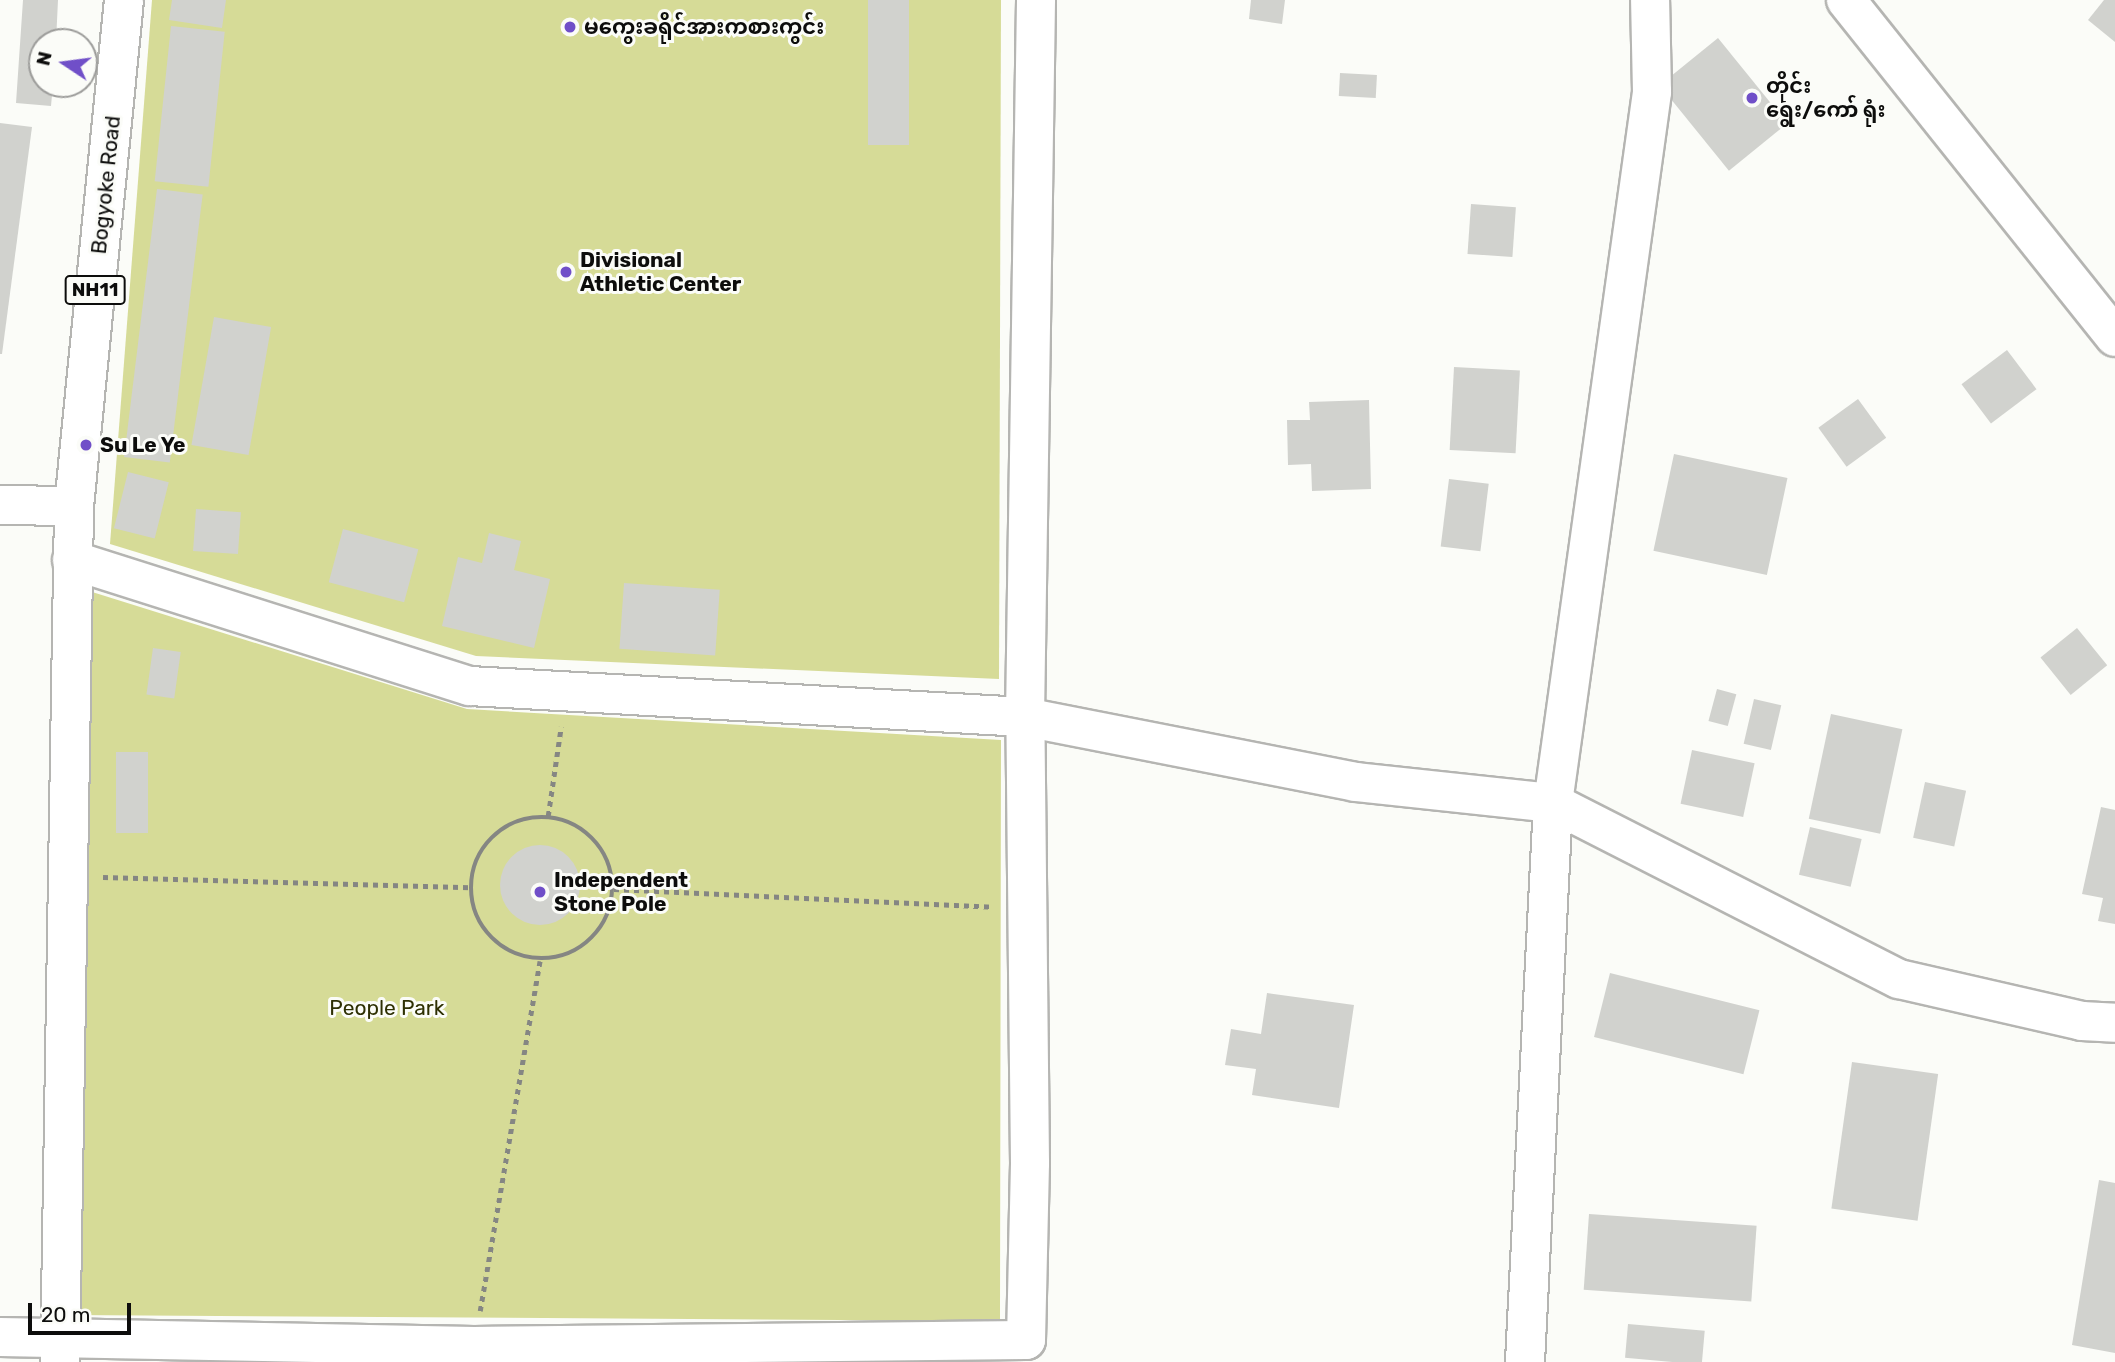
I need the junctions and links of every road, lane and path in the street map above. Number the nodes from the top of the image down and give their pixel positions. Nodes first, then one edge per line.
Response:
1 (124, 0) edge
2 (1036, 0) edge
3 (1650, 0) edge
4 (1846, 0) edge
5 (2115, 337) edge
6 (0, 505) edge
7 (74, 506) junction
8 (72, 560) junction
9 (566, 692) junction
10 (1025, 717) junction
11 (1553, 803) junction
12 (548, 816) junction
13 (66, 876) junction
14 (470, 887) junction
15 (614, 889) junction
16 (1028, 908) junction
17 (541, 960) junction
18 (2115, 1023) edge
19 (0, 1337) edge
20 (474, 1346) junction
21 (60, 1350) edge
22 (1525, 1362) edge

1 - 7 main road, Bogyoke Road / NH11
2 - 10 main road
3 - 11 main road
4 - 5 main road
6 - 7 main road
7 - 8 main road, Bogyoke Road
8 - 9 main road
8 - 13 main road, Bogyoke Road
9 - 10 main road
9 - 12 path
10 - 11 main road
10 - 16 main road
11 - 18 main road
11 - 22 main road
12 - 14 path
12 - 15 path
13 - 14 path
13 - 21 main road, Bogyoke Road
14 - 17 path
15 - 16 path
15 - 17 path
16 - 20 main road
17 - 20 path
19 - 21 main road
20 - 21 main road

